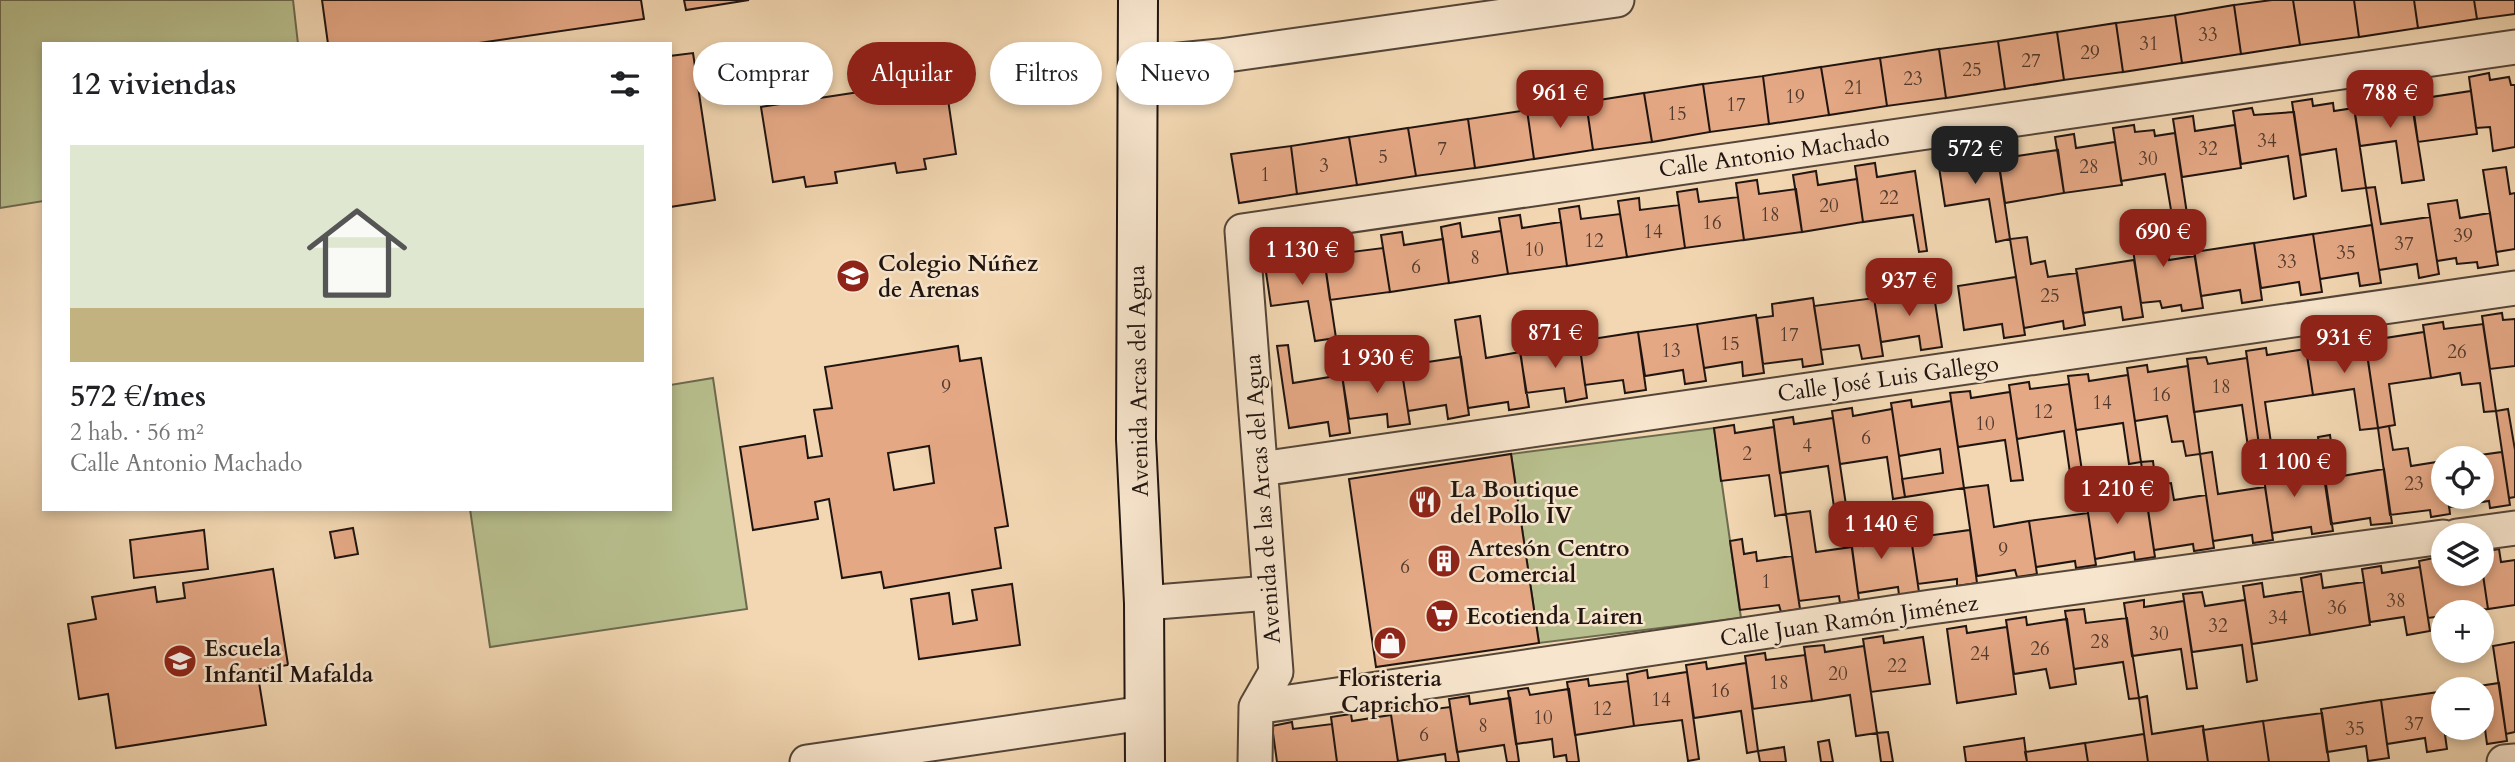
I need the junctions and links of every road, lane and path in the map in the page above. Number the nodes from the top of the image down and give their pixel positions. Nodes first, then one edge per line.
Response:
1 (1138, 0) edge
2 (1617, 0) edge
3 (1139, 42) edge
4 (2515, 47) edge
5 (1234, 54) edge
6 (1139, 105) edge
7 (1242, 231) joint
8 (2515, 288) edge
9 (1261, 469) junction
10 (2515, 528) edge
11 (2494, 531) edge
12 (2431, 539) edge
13 (1269, 593) junction
14 (1144, 603) junction
15 (1256, 707) junction
16 (1144, 713) junction
17 (2515, 761) edge
18 (807, 762) edge
19 (1146, 762) edge
20 (1255, 762) edge
21 (2504, 762) edge

1 - 3 street, Avenida Arcas del Agua
2 - 5 street
4 - 7 street, Calle Antonio Machado
6 - 14 street, Avenida Arcas del Agua
7 - 9 street, Avenida de las Arcas del Agua
8 - 9 street, Calle José Luis Gallego
9 - 13 street, Avenida de las Arcas del Agua
10 - 11 street
12 - 15 street, Calle Juan Ramón Jiménez
13 - 14 street
13 - 15 street, Avenida de las Arcas del Agua
14 - 16 street, Avenida Arcas del Agua
15 - 20 street, Avenida de las Arcas del Agua
16 - 18 street
16 - 19 street, Avenida Arcas del Agua
17 - 21 street

